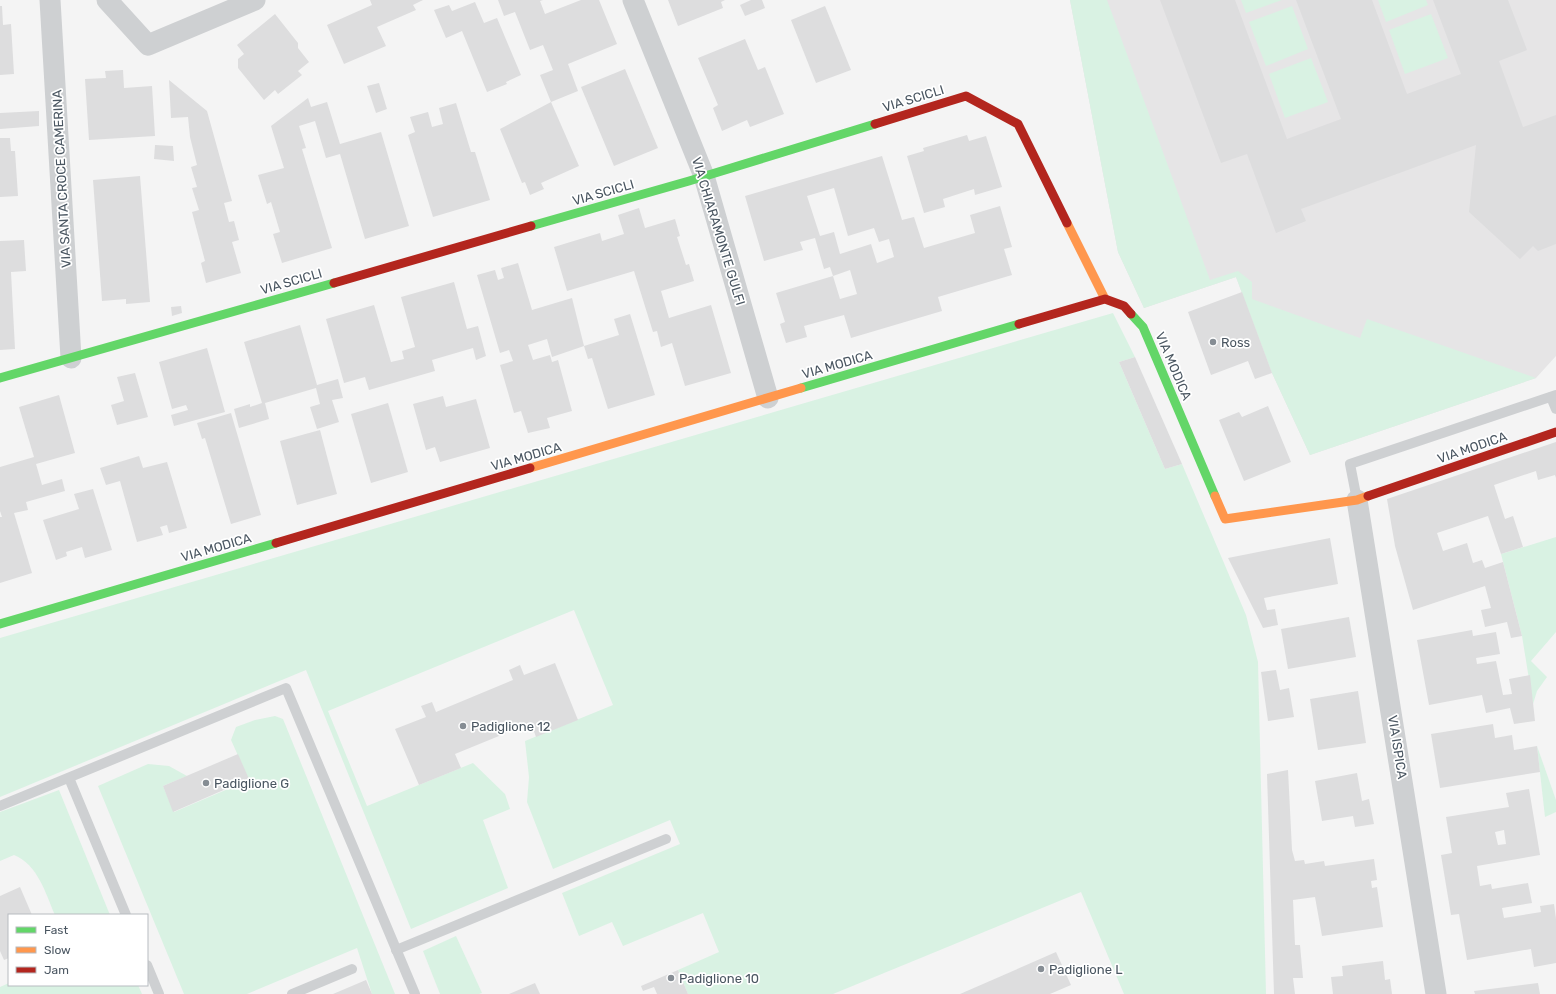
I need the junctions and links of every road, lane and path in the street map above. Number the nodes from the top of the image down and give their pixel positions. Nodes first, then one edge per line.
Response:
1 (50, 0) edge
2 (107, 0) edge
3 (255, 0) edge
4 (634, 0) edge
5 (704, 176) junction
6 (1105, 299) junction
7 (71, 358) junction
8 (0, 378) edge
9 (1554, 396) edge
10 (768, 398) junction
11 (1556, 409) edge
12 (1556, 432) edge
13 (1358, 500) junction
14 (0, 624) edge
15 (69, 778) junction
16 (0, 806) edge
17 (666, 839) dead end
18 (126, 914) edge
19 (396, 950) junction
20 (148, 967) edge
21 (352, 969) dead end
22 (159, 994) edge
23 (292, 994) edge
24 (414, 994) edge
25 (1436, 994) edge

1 - 7 street, VIA SANTA CROCE CAMERINA
2 - 3 street
4 - 5 street, VIA CHIARAMONTE GULFI
5 - 6 street, VIA SCICLI
5 - 7 street, VIA SCICLI
5 - 10 street, VIA CHIARAMONTE GULFI
6 - 10 street, VIA MODICA
6 - 13 street, VIA MODICA
7 - 8 street, VIA SCICLI
9 - 11 lane
9 - 13 lane
10 - 14 street, VIA MODICA
12 - 13 street, VIA MODICA
13 - 25 street, VIA ISPICA
15 - 16 lane
15 - 18 lane
15 - 19 lane
17 - 19 lane
19 - 24 lane
20 - 22 lane
21 - 23 lane

